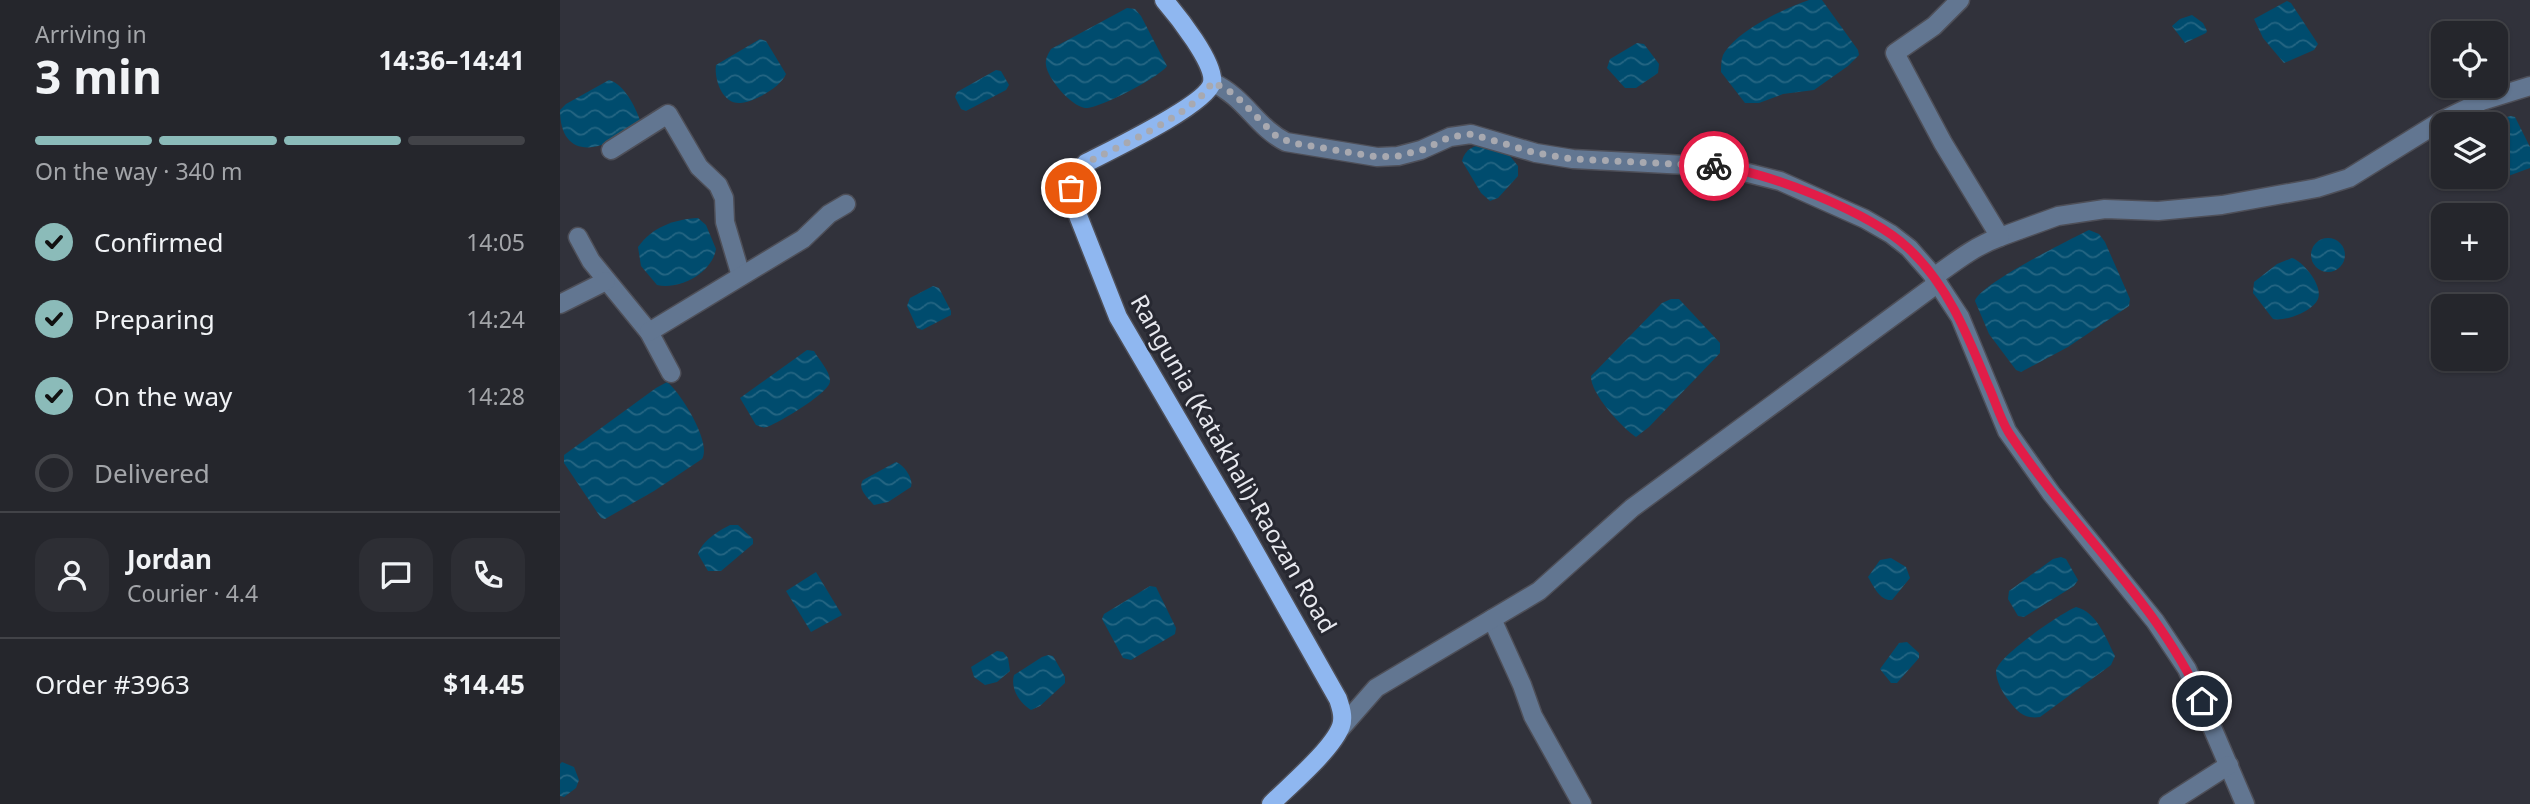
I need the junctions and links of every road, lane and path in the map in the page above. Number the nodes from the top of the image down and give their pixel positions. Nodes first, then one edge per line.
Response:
1 (1164, 0) edge
2 (1960, 0) edge
3 (1212, 82) junction
4 (2530, 86) edge
5 (611, 150) dead end
6 (846, 204) dead end
7 (578, 237) dead end
8 (2000, 237) junction
9 (741, 276) junction
10 (1936, 280) junction
11 (606, 281) junction
12 (560, 304) edge
13 (649, 332) junction
14 (671, 373) dead end
15 (1492, 619) junction
16 (1341, 728) junction
17 (2229, 765) junction
18 (1271, 804) edge
19 (1582, 804) edge
20 (2168, 804) edge
21 (2245, 804) edge

1 - 3 main road
2 - 8 street
3 - 10 street
3 - 16 main road, Rangunia (Katakhali)-Raozan Road
4 - 8 street
5 - 9 street
6 - 9 street
7 - 11 street
8 - 10 street
9 - 13 street
10 - 15 street
10 - 17 street
11 - 12 street
11 - 13 street
13 - 14 street
15 - 16 street
15 - 19 street
16 - 18 main road
17 - 20 street
17 - 21 street

